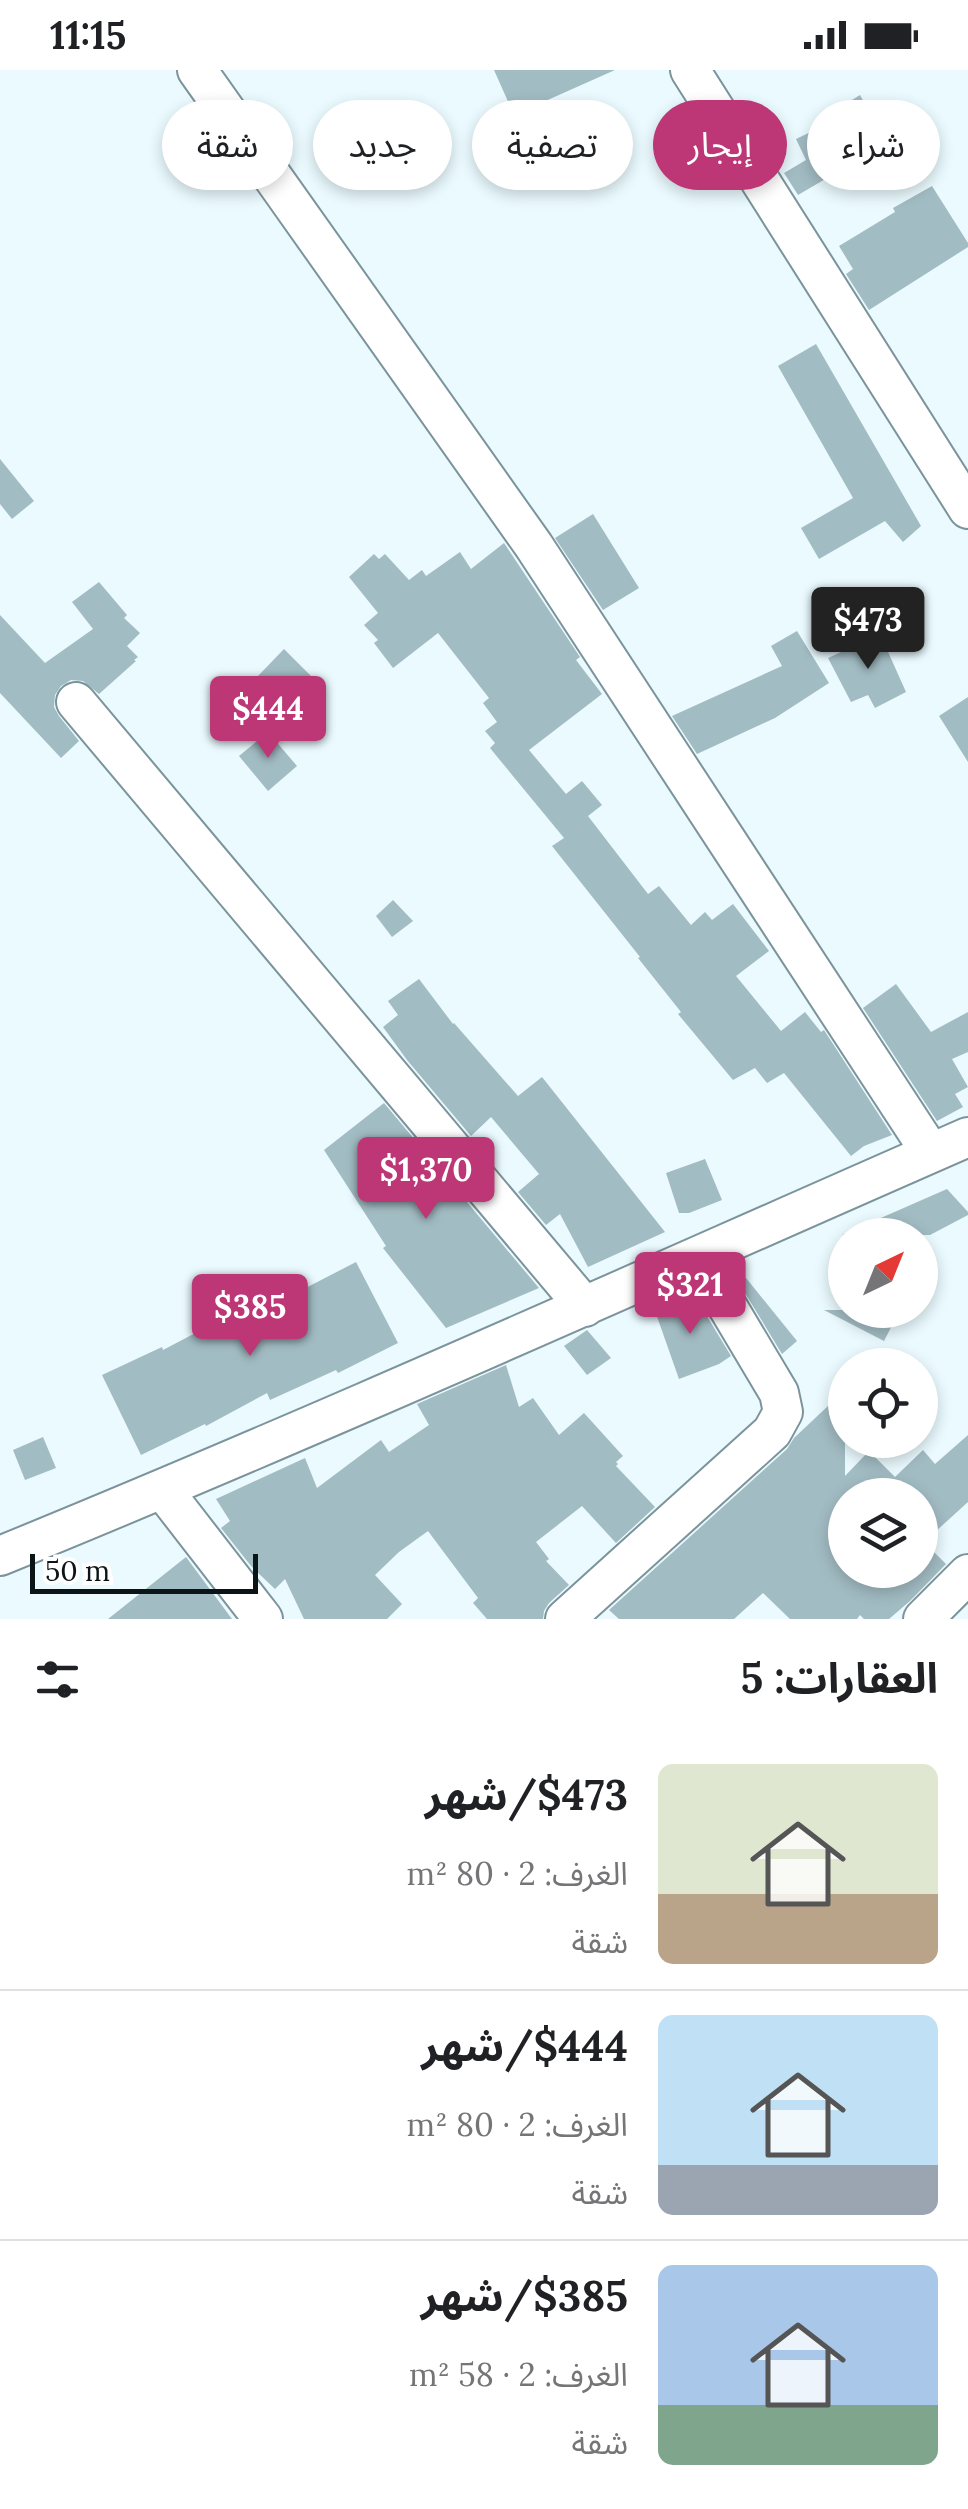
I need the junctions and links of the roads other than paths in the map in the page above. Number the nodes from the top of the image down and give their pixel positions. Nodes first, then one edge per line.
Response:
1 (196, 70) edge
2 (690, 70) edge
3 (968, 509) edge
4 (76, 702) dead end
5 (954, 1152) edge
6 (698, 1257) junction
7 (585, 1306) junction
8 (163, 1490) junction
9 (0, 1556) edge
10 (968, 1574) edge
11 (263, 1619) edge
12 (565, 1619) edge
13 (922, 1619) edge

1 - 5 street
2 - 3 street
4 - 7 street
5 - 6 street
6 - 7 street
6 - 12 street
7 - 8 street
8 - 9 street
8 - 11 street
10 - 13 street

